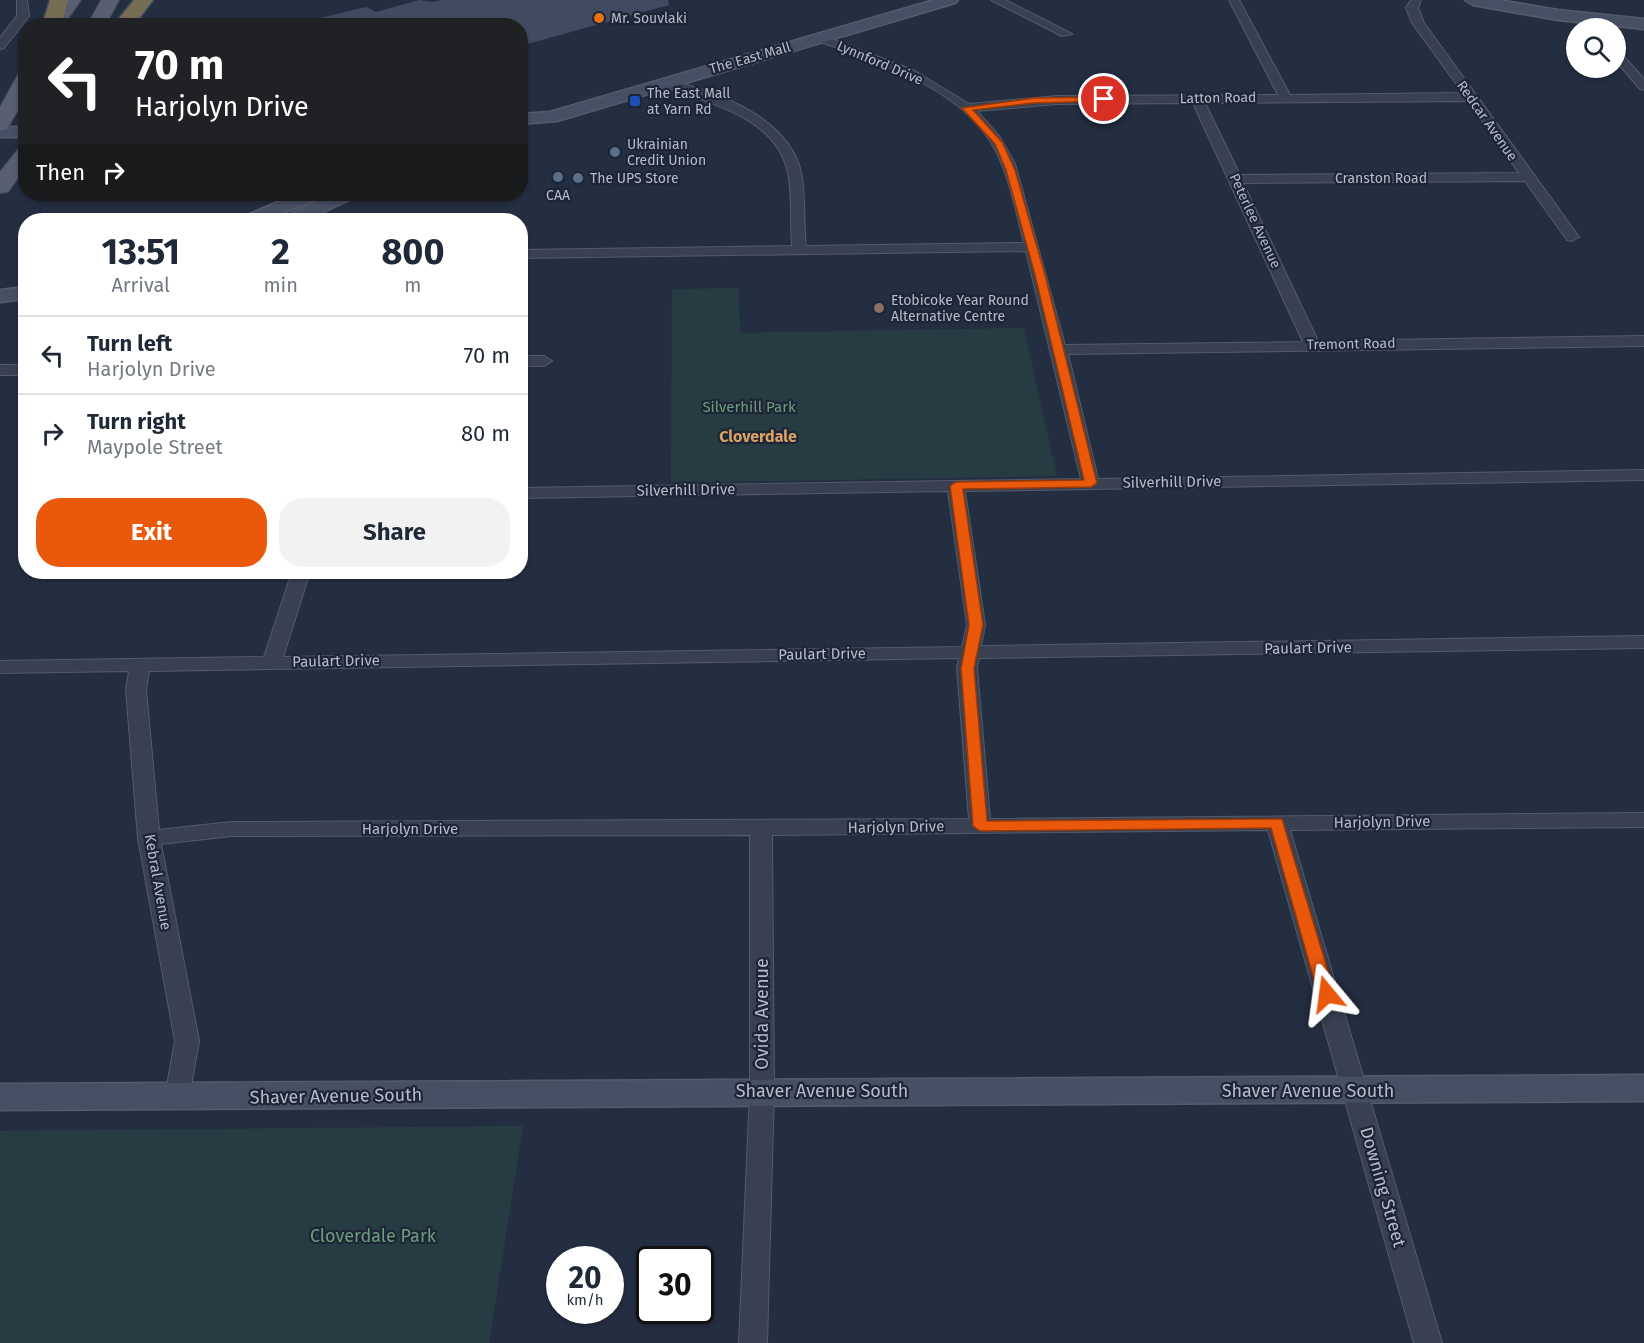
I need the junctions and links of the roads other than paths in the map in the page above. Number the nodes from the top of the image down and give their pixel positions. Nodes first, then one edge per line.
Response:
1 (22, 0) edge
2 (59, 0) edge
3 (72, 0) edge
4 (110, 0) edge
5 (144, 0) edge
6 (950, 0) edge
7 (996, 0) edge
8 (1234, 0) edge
9 (1416, 0) edge
10 (1473, 0) edge
11 (21, 18) edge
12 (54, 18) edge
13 (58, 18) edge
14 (100, 18) edge
15 (129, 18) edge
16 (1566, 18) edge
17 (18, 23) edge
18 (1626, 23) edge
19 (1643, 23) edge
20 (1066, 34) dead end
21 (819, 38) junction
22 (0, 46) edge
23 (1626, 65) edge
24 (666, 83) junction
25 (1644, 86) edge
26 (18, 93) edge
27 (1285, 97) junction
28 (1470, 97) junction
29 (1197, 98) junction
30 (966, 108) junction
31 (551, 117) junction
32 (528, 118) edge
33 (1, 126) edge
34 (528, 127) edge
35 (18, 130) edge
36 (18, 163) edge
37 (1527, 177) junction
38 (1235, 179) junction
39 (0, 187) edge
40 (295, 201) edge
41 (332, 201) edge
42 (268, 213) edge
43 (307, 213) edge
44 (1572, 237) dead end
45 (1032, 247) junction
46 (799, 249) junction
47 (528, 254) edge
48 (18, 293) edge
49 (0, 296) edge
50 (18, 305) edge
51 (0, 307) edge
52 (1644, 341) edge
53 (1312, 344) junction
54 (1059, 350) junction
55 (528, 361) edge
56 (544, 361) dead end
57 (0, 370) edge
58 (18, 370) edge
59 (1644, 475) edge
60 (1091, 483) junction
61 (956, 486) junction
62 (528, 493) edge
63 (299, 579) edge
64 (1644, 642) edge
65 (970, 652) junction
66 (272, 662) junction
67 (140, 664) junction
68 (0, 667) edge
69 (1644, 819) edge
70 (1277, 823) junction
71 (980, 826) junction
72 (761, 828) junction
73 (149, 838) junction
74 (1644, 1088) edge
75 (762, 1091) junction
76 (1355, 1091) junction
77 (0, 1097) edge
78 (177, 1097) junction
79 (753, 1343) edge
80 (1428, 1343) edge

1 - 11 street
2 - 12 highway
3 - 13 main road
4 - 14 main road
5 - 15 highway
6 - 21 main road, The East Mall
7 - 20 street
8 - 27 street
9 - 28 street, Redcar Avenue
10 - 16 main road
17 - 22 street
18 - 19 main road
21 - 24 main road, The East Mall
21 - 30 street, Lynnford Drive
23 - 25 street
24 - 31 main road, The East Mall
24 - 46 street
26 - 33 main road
27 - 28 street, Latton Road
27 - 29 street, Latton Road
28 - 37 street, Redcar Avenue
29 - 30 street, Latton Road
29 - 38 street, Peterlee Avenue
30 - 45 street, Lynnford Drive
31 - 32 main road, The East Mall
31 - 34 main road, The East Mall
33 - 35 main road
36 - 39 main road
37 - 38 street, Cranston Road
37 - 44 street, Redcar Avenue
38 - 53 street, Peterlee Avenue
40 - 42 main road
41 - 43 main road
45 - 46 street
45 - 54 street, Lynnford Drive
46 - 47 street
48 - 49 main road
50 - 51 main road
52 - 53 street, Tremont Road
53 - 54 street, Tremont Road
54 - 60 street, Lynnford Drive
55 - 56 street
57 - 58 street
59 - 60 street, Silverhill Drive
60 - 61 street, Silverhill Drive
61 - 62 street, Silverhill Drive
61 - 65 street
63 - 66 street
64 - 65 street, Paulart Drive
65 - 66 street, Paulart Drive
65 - 71 street
66 - 67 street, Paulart Drive
67 - 68 street, Paulart Drive
67 - 73 street, Kebral Avenue
69 - 70 street, Harjolyn Drive
70 - 71 street, Harjolyn Drive
70 - 76 street, Downing Street
71 - 72 street, Harjolyn Drive
72 - 73 street, Harjolyn Drive
72 - 75 street, Ovida Avenue
73 - 78 street, Kebral Avenue
74 - 76 main road, Shaver Avenue South
75 - 76 main road, Shaver Avenue South
75 - 78 main road, Shaver Avenue South
75 - 79 street, Ovida Avenue
76 - 80 street, Downing Street
77 - 78 main road, Shaver Avenue South

